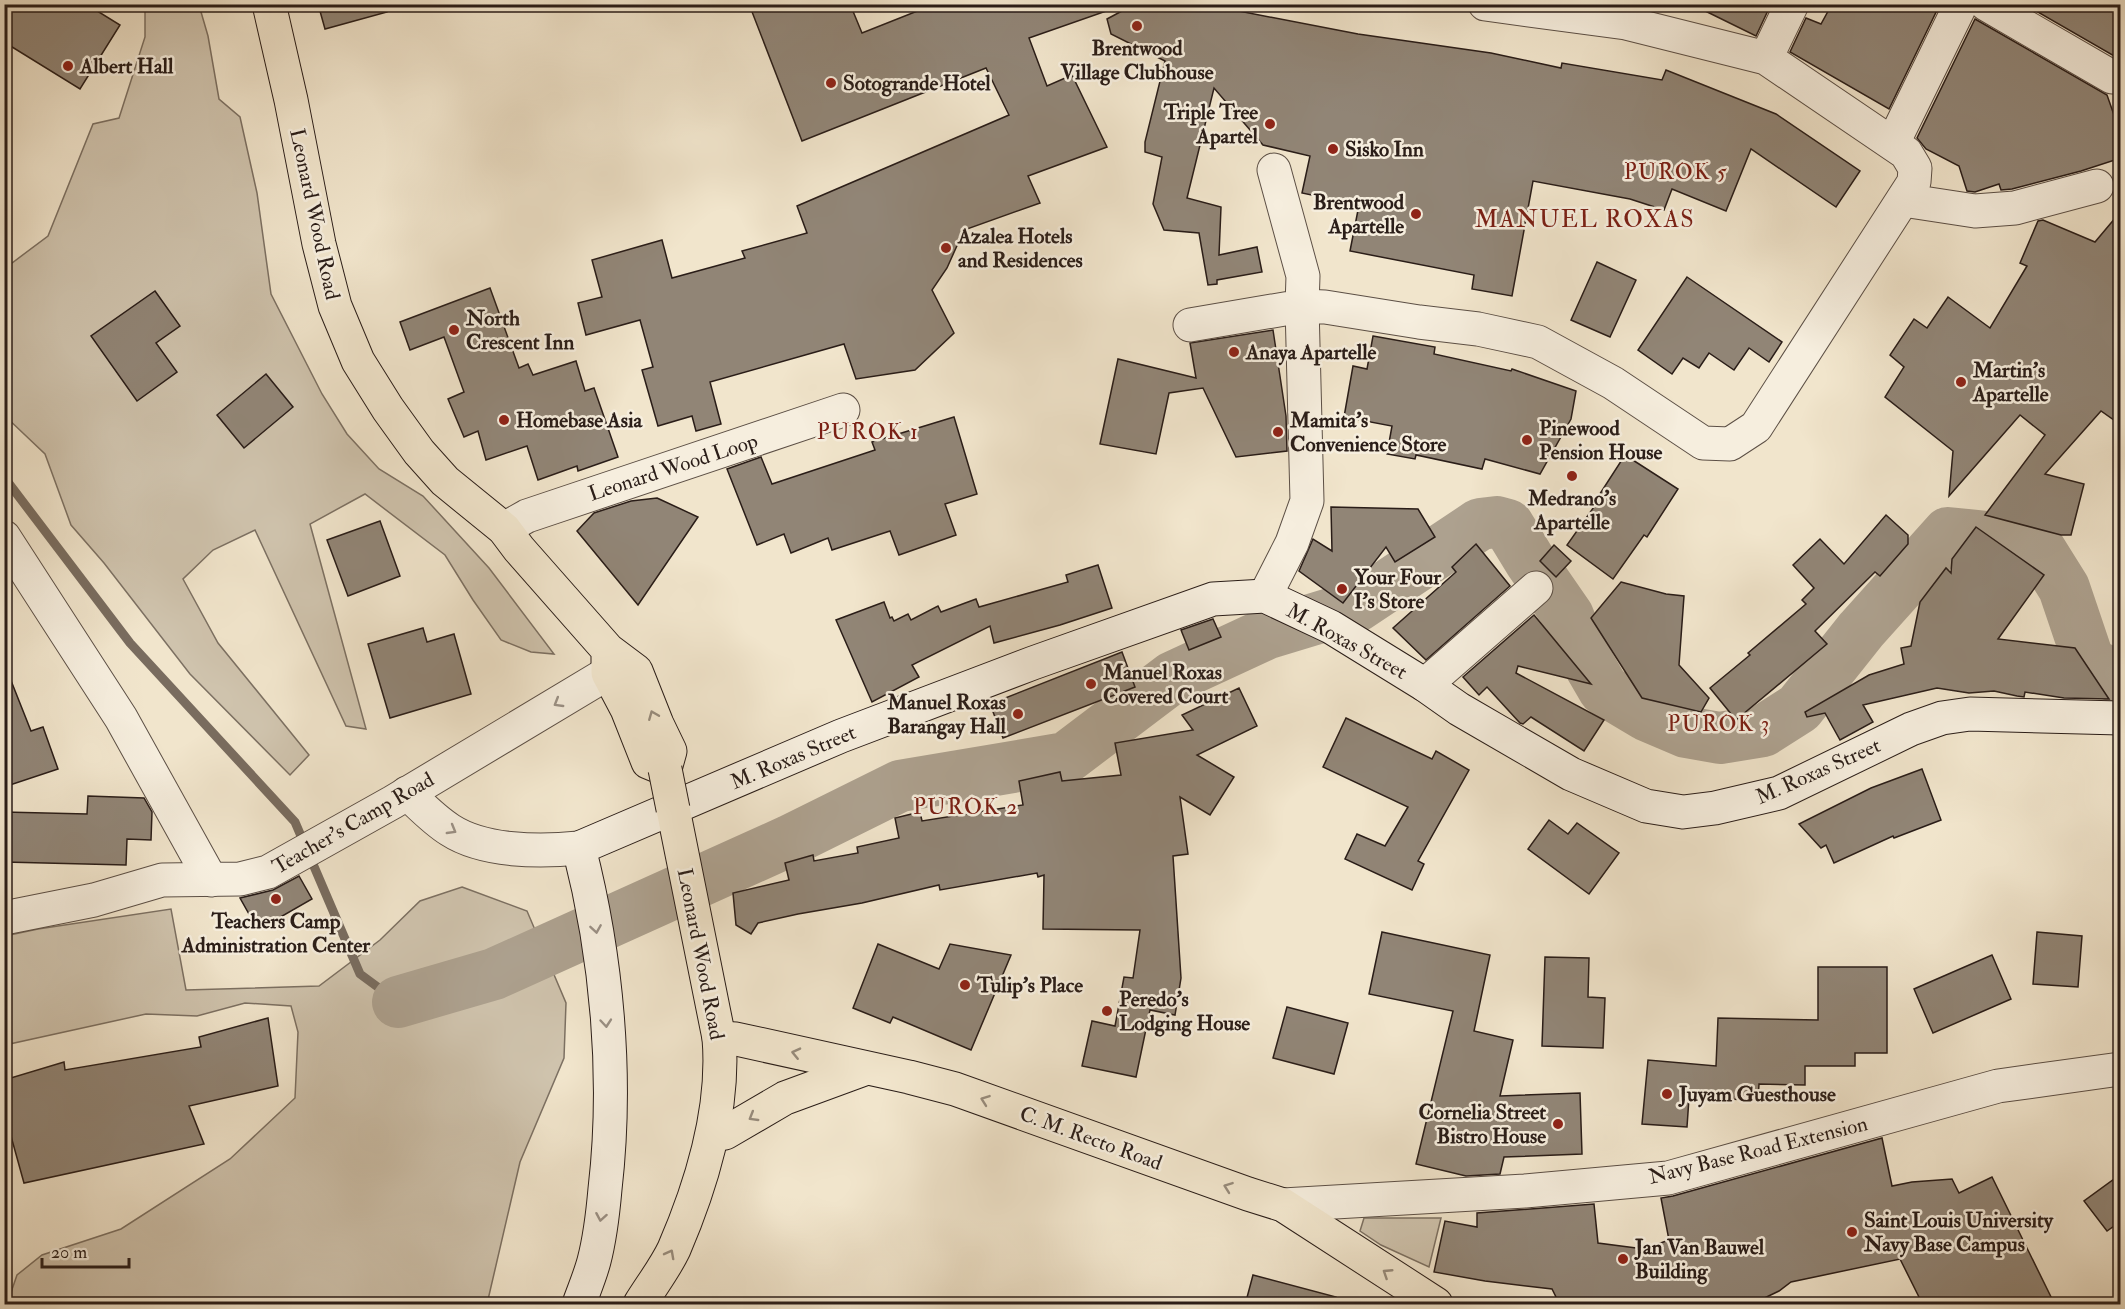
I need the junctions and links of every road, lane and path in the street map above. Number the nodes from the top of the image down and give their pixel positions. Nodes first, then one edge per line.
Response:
1 (269, 4) edge
2 (1485, 4) edge
3 (1792, 4) edge
4 (1961, 4) edge
5 (1986, 4) edge
6 (1630, 14) edge
7 (1766, 58) junction
8 (2112, 77) dead end
9 (1893, 143) junction
10 (1274, 170) dead end
11 (2097, 186) dead end
12 (1904, 200) junction
13 (1302, 306) junction
14 (1190, 325) dead end
15 (843, 410) dead end
16 (504, 529) junction
17 (4, 537) edge
18 (1536, 588) dead end
19 (1265, 597) junction
20 (608, 662) junction
21 (1425, 685) junction
22 (2121, 718) edge
23 (407, 793) junction
24 (579, 848) junction
25 (211, 880) junction
26 (4, 918) edge
27 (718, 1034) junction
28 (864, 1069) junction
29 (2121, 1069) edge
30 (713, 1135) junction
31 (1283, 1205) junction
32 (579, 1305) edge
33 (640, 1305) edge
34 (1436, 1305) edge

1 - 16 main road, Leonard Wood Road
2 - 6 street
3 - 7 street
4 - 9 street
5 - 8 street
6 - 7 street
7 - 9 street
9 - 12 street
10 - 13 street
11 - 12 street
12 - 13 street
13 - 14 street
13 - 19 street
15 - 16 street, Leonard Wood Loop
16 - 20 main road, Leonard Wood Road
17 - 25 street
18 - 21 street
19 - 21 street, M. Roxas Street
19 - 24 street, M. Roxas Street
20 -> 23 street, Teacher's Camp Road
27 -> 20 main road, Leonard Wood Road, bridge
21 - 22 street, M. Roxas Street
23 -> 24 street, M. Roxas Street
23 - 25 street, Teacher's Camp Road
24 -> 32 street
25 - 26 street, Teacher's Camp Road
28 -> 27 main road, C. M. Recto Road
27 - 30 main road, Leonard Wood Road
28 -> 30 main road
31 -> 28 main road, C. M. Recto Road
29 - 31 street, Navy Base Road Extension
33 -> 30 main road, Leonard Wood Road
34 -> 31 main road, C. M. Recto Road

